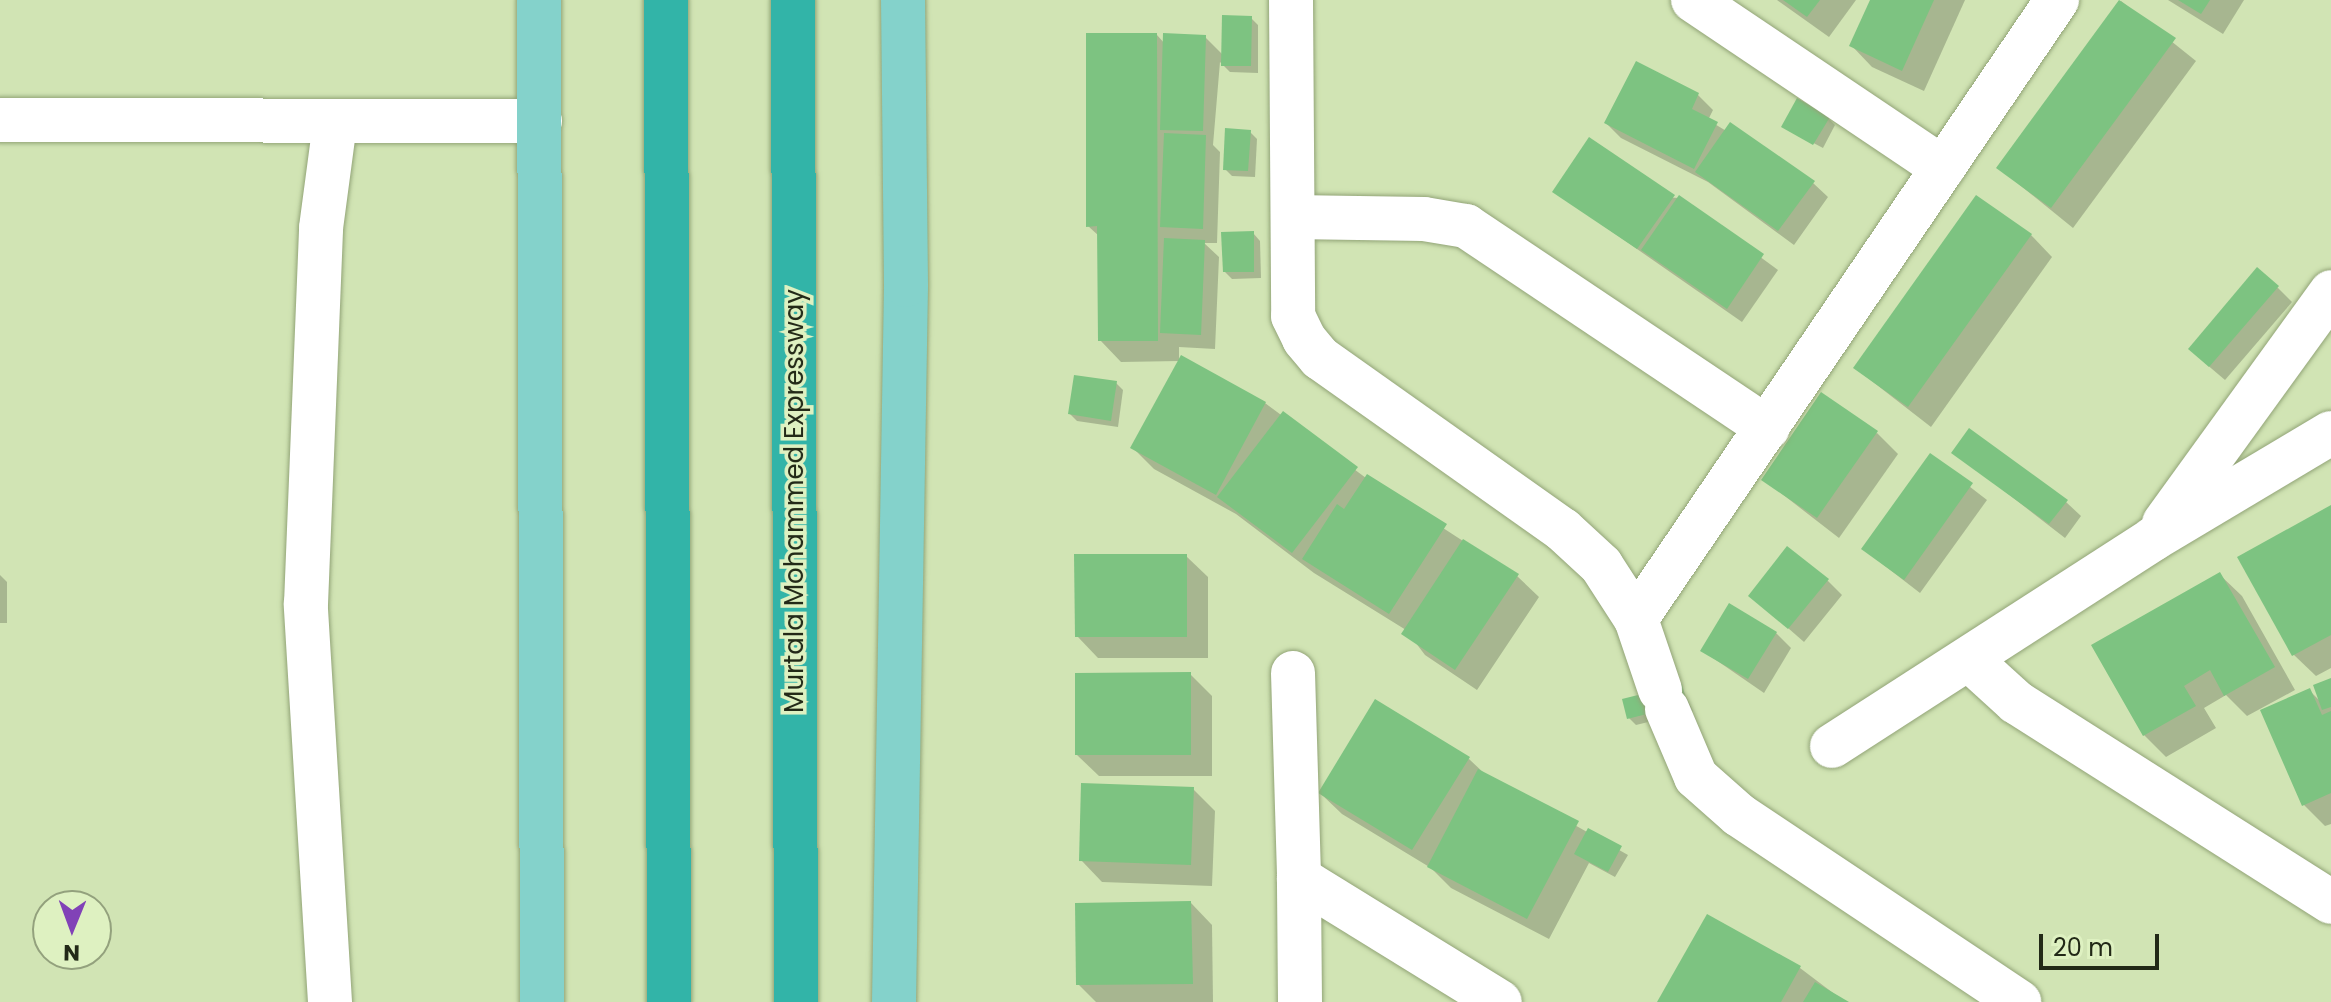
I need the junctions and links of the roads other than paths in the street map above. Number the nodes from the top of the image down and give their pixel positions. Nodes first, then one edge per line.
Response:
1 (539, 0) edge
2 (666, 0) edge
3 (793, 0) edge
4 (903, 0) edge
5 (1291, 0) edge
6 (2057, 0) edge
7 (1698, 3) edge
8 (0, 120) edge
9 (540, 121) junction
10 (335, 123) junction
11 (1943, 168) junction
12 (1293, 217) junction
13 (2331, 292) edge
14 (1768, 428) junction
15 (2331, 433) edge
16 (2153, 539) junction
17 (1636, 619) junction
18 (1971, 661) junction
19 (1293, 673) dead end
20 (1832, 746) dead end
21 (1299, 878) junction
22 (2331, 902) edge
23 (330, 1002) edge
24 (542, 1002) edge
25 (669, 1002) edge
26 (796, 1002) edge
27 (894, 1002) edge
28 (1300, 1002) edge
29 (1500, 1002) edge
30 (2019, 1002) edge

1 - 9 main road
2 - 25 highway
3 - 26 highway, Murtala Mohammed Expressway
4 - 27 main road
5 - 12 street
6 - 11 street
7 - 11 street
8 - 10 street
9 - 10 street
9 - 24 main road
10 - 23 street
11 - 14 street
12 - 14 street
12 - 17 street
13 - 16 street
14 - 17 street
15 - 16 street
16 - 18 street
17 - 30 street
18 - 20 street
18 - 22 street
19 - 21 street
21 - 28 street
21 - 29 street

